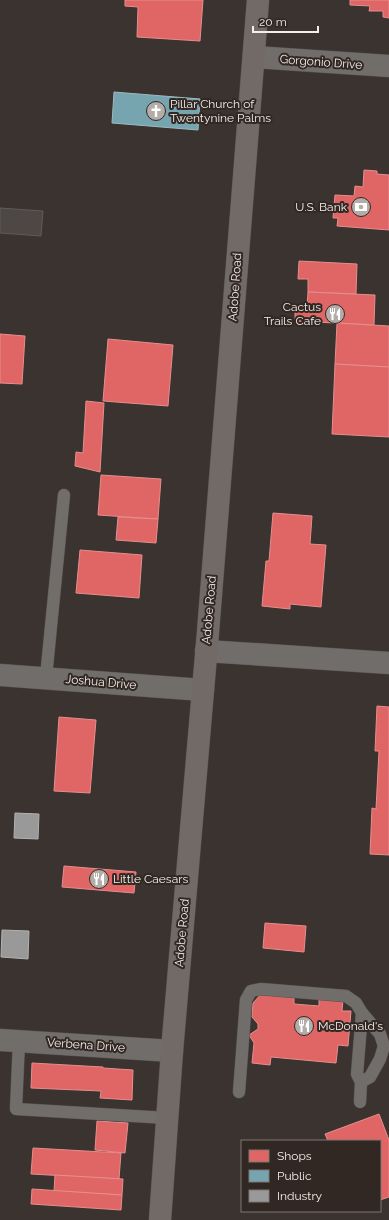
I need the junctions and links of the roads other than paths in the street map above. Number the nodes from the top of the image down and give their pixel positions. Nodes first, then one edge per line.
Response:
1 (258, 0) edge
2 (254, 57) junction
3 (389, 66) edge
4 (64, 495) dead end
5 (206, 651) junction
6 (389, 663) edge
7 (0, 675) edge
8 (46, 677) junction
9 (203, 690) junction
10 (362, 1013) junction
11 (9, 1041) edge
12 (172, 1051) junction
13 (361, 1082) junction
14 (239, 1092) dead end
15 (360, 1102) dead end
16 (167, 1118) junction
17 (160, 1220) edge

1 - 2 main road, Adobe Road
2 - 3 street, Gorgonio Drive
2 - 5 main road, Adobe Road
4 - 8 lane
5 - 6 street
5 - 9 main road, Adobe Road
7 - 8 street, Joshua Drive
8 - 9 street, Joshua Drive
9 - 12 main road, Adobe Road
10 - 13 lane
10 - 13 lane
10 - 14 lane
11 - 12 street, Verbena Drive
11 - 16 lane
12 - 16 main road, Adobe Road
13 - 15 lane
16 - 17 main road, Adobe Road

